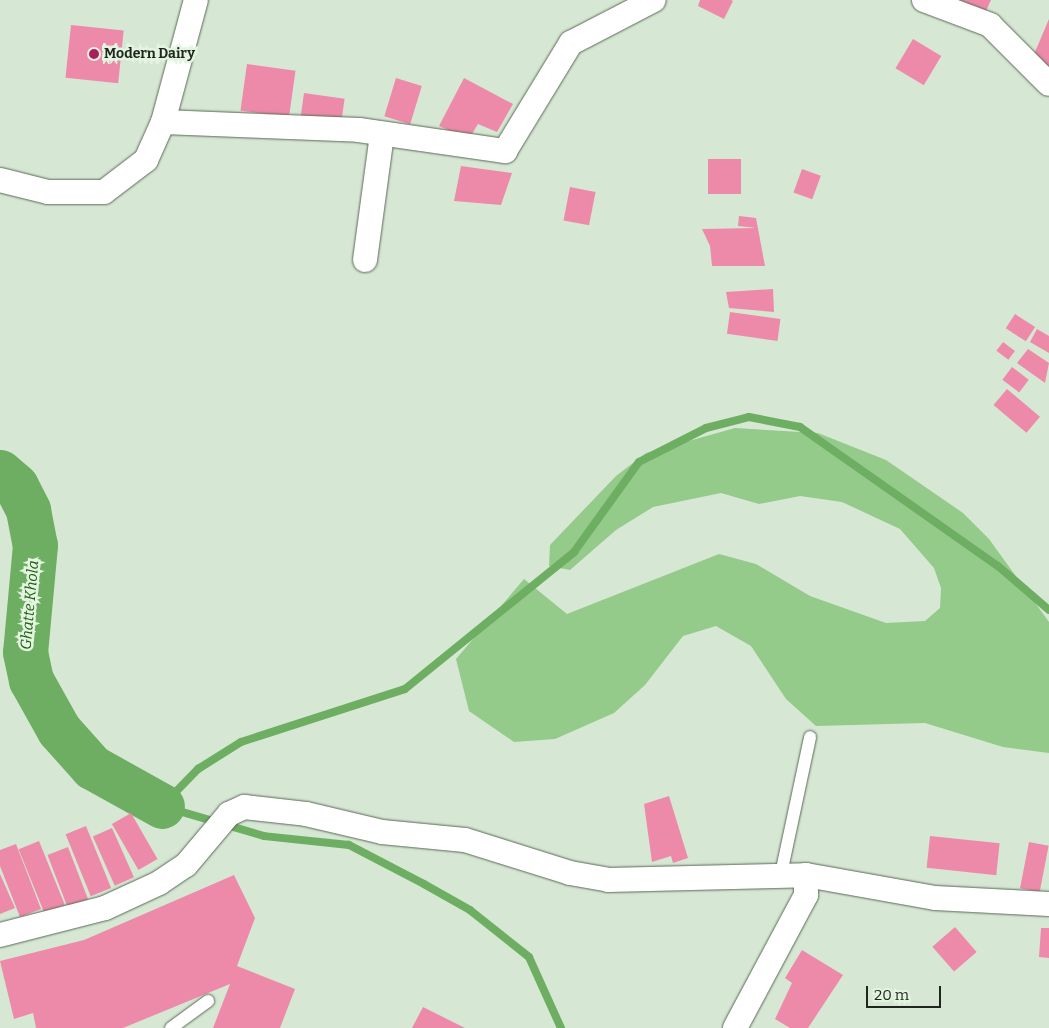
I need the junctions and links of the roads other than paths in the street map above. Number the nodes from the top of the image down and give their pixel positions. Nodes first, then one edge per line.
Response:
1 (196, 0) edge
2 (654, 0) edge
3 (924, 0) edge
4 (1049, 84) edge
5 (163, 122) junction
6 (382, 134) junction
7 (0, 180) edge
8 (365, 260) dead end
9 (810, 737) dead end
10 (781, 874) junction
11 (806, 875) junction
12 (1049, 904) edge
13 (0, 936) edge
14 (208, 1001) dead end
15 (171, 1028) edge
16 (735, 1028) edge

1 - 5 street
2 - 6 street
3 - 4 street
5 - 6 street
5 - 7 street
6 - 8 street
9 - 10 lane
10 - 11 street
10 - 13 street
11 - 12 street
11 - 16 street
14 - 15 lane

